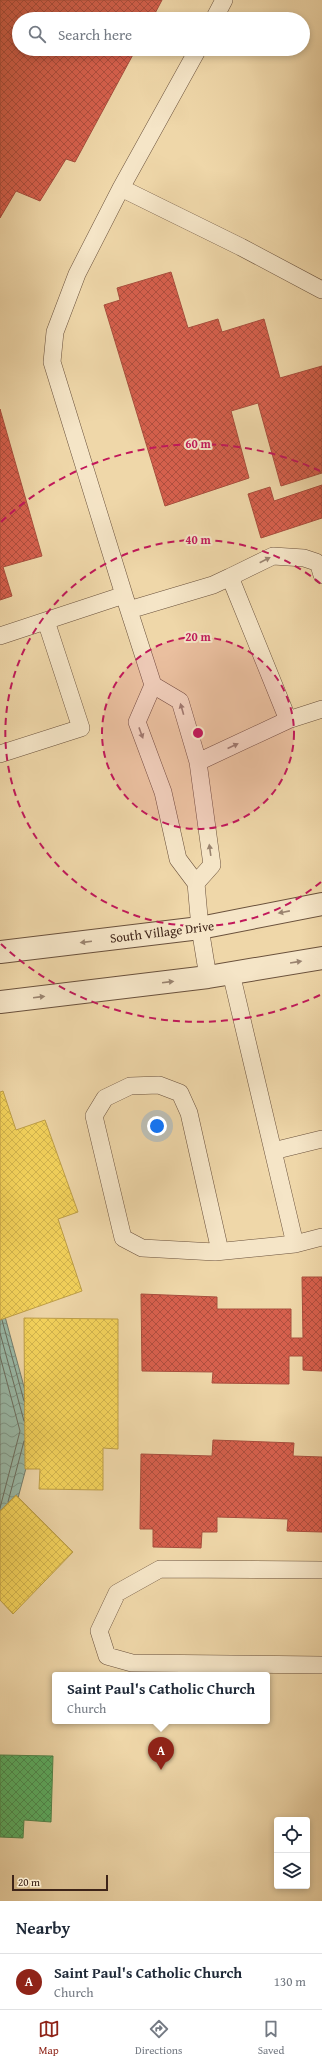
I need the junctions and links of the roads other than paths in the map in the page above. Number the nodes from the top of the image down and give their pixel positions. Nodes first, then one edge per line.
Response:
1 (224, 0) edge
2 (218, 12) edge
3 (194, 56) edge
4 (121, 188) junction
5 (322, 290) edge
6 (322, 575) edge
7 (230, 577) junction
8 (127, 602) junction
9 (46, 621) junction
10 (0, 636) edge
11 (153, 685) junction
12 (322, 709) edge
13 (288, 720) junction
14 (0, 754) edge
15 (198, 762) junction
16 (196, 883) junction
17 (322, 904) edge
18 (200, 928) junction
19 (0, 952) edge
20 (322, 958) edge
21 (231, 973) junction
22 (208, 978) junction
23 (0, 1002) edge
24 (322, 1139) edge
25 (273, 1151) junction
26 (322, 1237) edge
27 (295, 1244) junction
28 (220, 1251) junction
29 (322, 1570) edge
30 (322, 1665) edge

1 - 2 lane
3 - 4 lane
4 - 5 lane
4 - 8 lane
7 -> 6 lane
7 - 8 lane
7 - 13 lane
8 - 9 lane
8 - 11 lane
9 - 10 lane
9 - 14 lane
15 -> 11 lane
11 -> 16 lane
12 - 13 lane
15 -> 13 lane
16 -> 15 lane
16 - 18 lane
17 -> 18 street, South Village Drive
18 -> 19 street, South Village Drive
18 - 22 lane
21 -> 20 street
21 - 22 street
21 - 25 lane
23 -> 22 street
24 - 25 lane
25 - 27 lane
26 - 27 lane
27 - 28 lane
28 - 28 lane
29 - 30 lane

